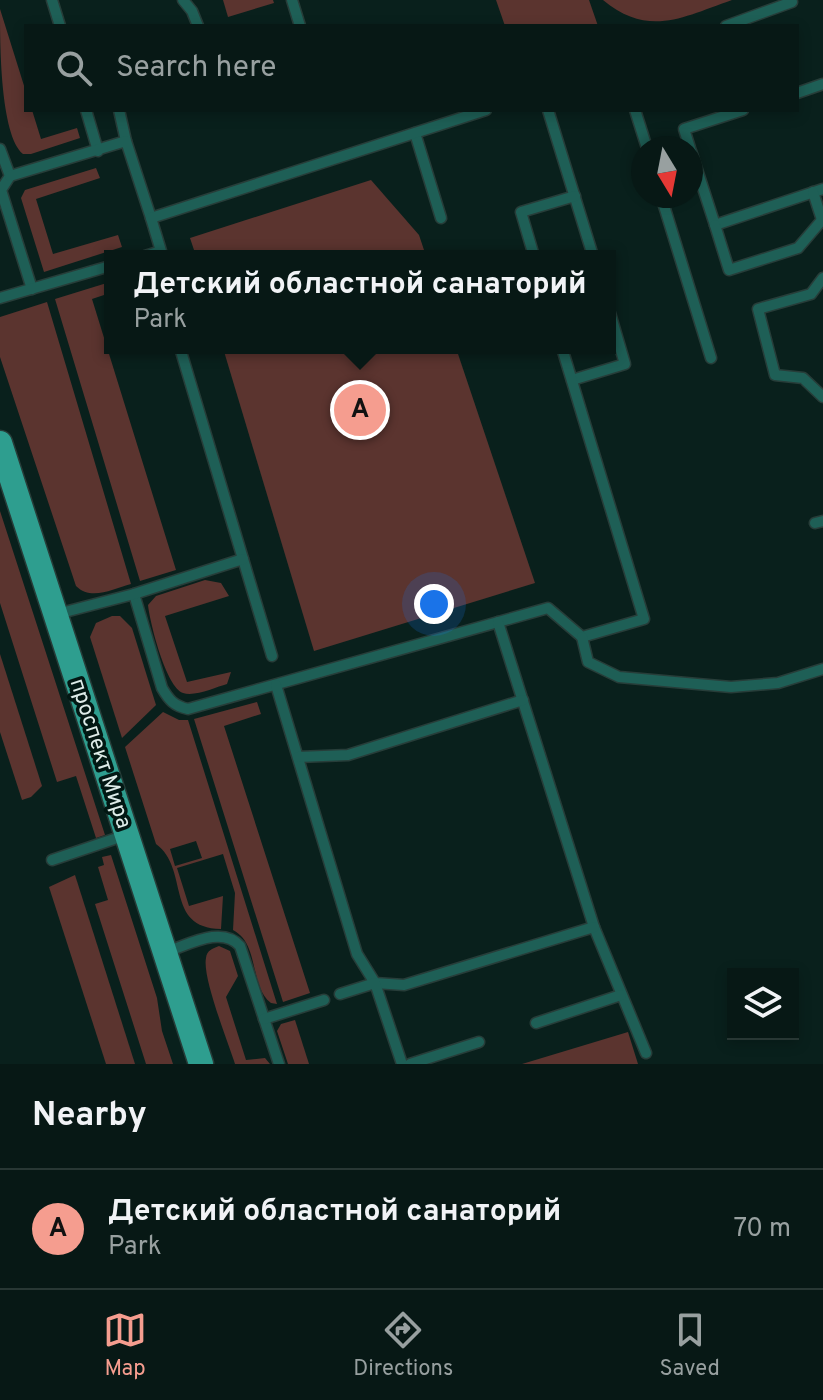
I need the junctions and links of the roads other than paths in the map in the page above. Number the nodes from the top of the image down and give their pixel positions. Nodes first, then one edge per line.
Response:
1 (52, 0) edge
2 (183, 0) edge
3 (292, 0) edge
4 (792, 2) dead end
5 (59, 24) edge
6 (197, 24) edge
7 (299, 24) edge
8 (732, 24) edge
9 (823, 84) edge
10 (799, 92) edge
11 (87, 112) edge
12 (117, 112) edge
13 (480, 112) edge
14 (549, 112) edge
15 (636, 112) edge
16 (737, 112) edge
17 (415, 133) junction
18 (643, 136) edge
19 (686, 136) edge
20 (126, 141) junction
21 (0, 149) edge
22 (98, 151) junction
23 (10, 176) junction
24 (703, 189) edge
25 (818, 191) edge
26 (575, 196) junction
27 (665, 208) edge
28 (151, 218) junction
29 (441, 218) dead end
30 (715, 225) junction
31 (161, 250) edge
32 (532, 250) edge
33 (591, 250) edge
34 (104, 268) edge
35 (823, 278) edge
36 (32, 289) junction
37 (0, 298) edge
38 (616, 333) edge
39 (182, 354) edge
40 (564, 354) edge
41 (711, 358) dead end
42 (572, 380) junction
43 (823, 397) edge
44 (0, 443) edge
45 (243, 559) junction
46 (134, 594) junction
47 (56, 614) junction
48 (498, 622) junction
49 (582, 637) junction
50 (272, 656) dead end
51 (823, 669) edge
52 (276, 685) junction
53 (523, 700) junction
54 (298, 757) junction
55 (128, 834) junction
56 (52, 860) dead end
57 (594, 927) junction
58 (166, 952) junction
59 (375, 983) junction
60 (340, 994) dead end
61 (621, 995) junction
62 (324, 1000) dead end
63 (264, 1019) junction
64 (536, 1023) dead end
65 (479, 1042) dead end
66 (646, 1053) dead end
67 (201, 1064) edge
68 (279, 1064) edge
69 (402, 1064) edge
70 (410, 1064) edge

1 - 5 lane
2 - 6 lane
3 - 7 lane
4 - 8 lane
9 - 10 lane
11 - 22 lane
12 - 20 lane
13 - 17 lane
14 - 26 lane
15 - 18 lane
16 - 19 lane
17 - 28 lane
17 - 29 lane
20 - 22 lane
20 - 28 lane
21 - 23 lane
22 - 23 lane
23 - 36 lane
24 - 30 lane
25 - 30 lane
25 - 30 lane
26 - 32 lane
26 - 33 lane
27 - 41 lane
28 - 31 lane
34 - 36 lane
35 - 43 lane
36 - 37 lane
38 - 42 lane
39 - 45 lane
40 - 42 lane
42 - 49 lane
44 - 47 main road, проспект Мира
45 - 46 lane
45 - 50 lane
46 - 47 lane
46 - 52 lane
47 - 55 main road, проспект Мира
48 - 49 lane
48 - 52 lane
48 - 53 lane
49 - 51 lane
52 - 54 lane
53 - 54 lane
53 - 57 lane
54 - 59 lane
55 - 56 lane
55 - 58 main road, проспект Мира
57 - 59 lane
57 - 61 lane
58 - 63 lane
58 - 67 main road, проспект Мира
59 - 60 lane
59 - 69 lane
61 - 64 lane
61 - 66 lane
62 - 63 lane
63 - 68 lane
65 - 70 lane

